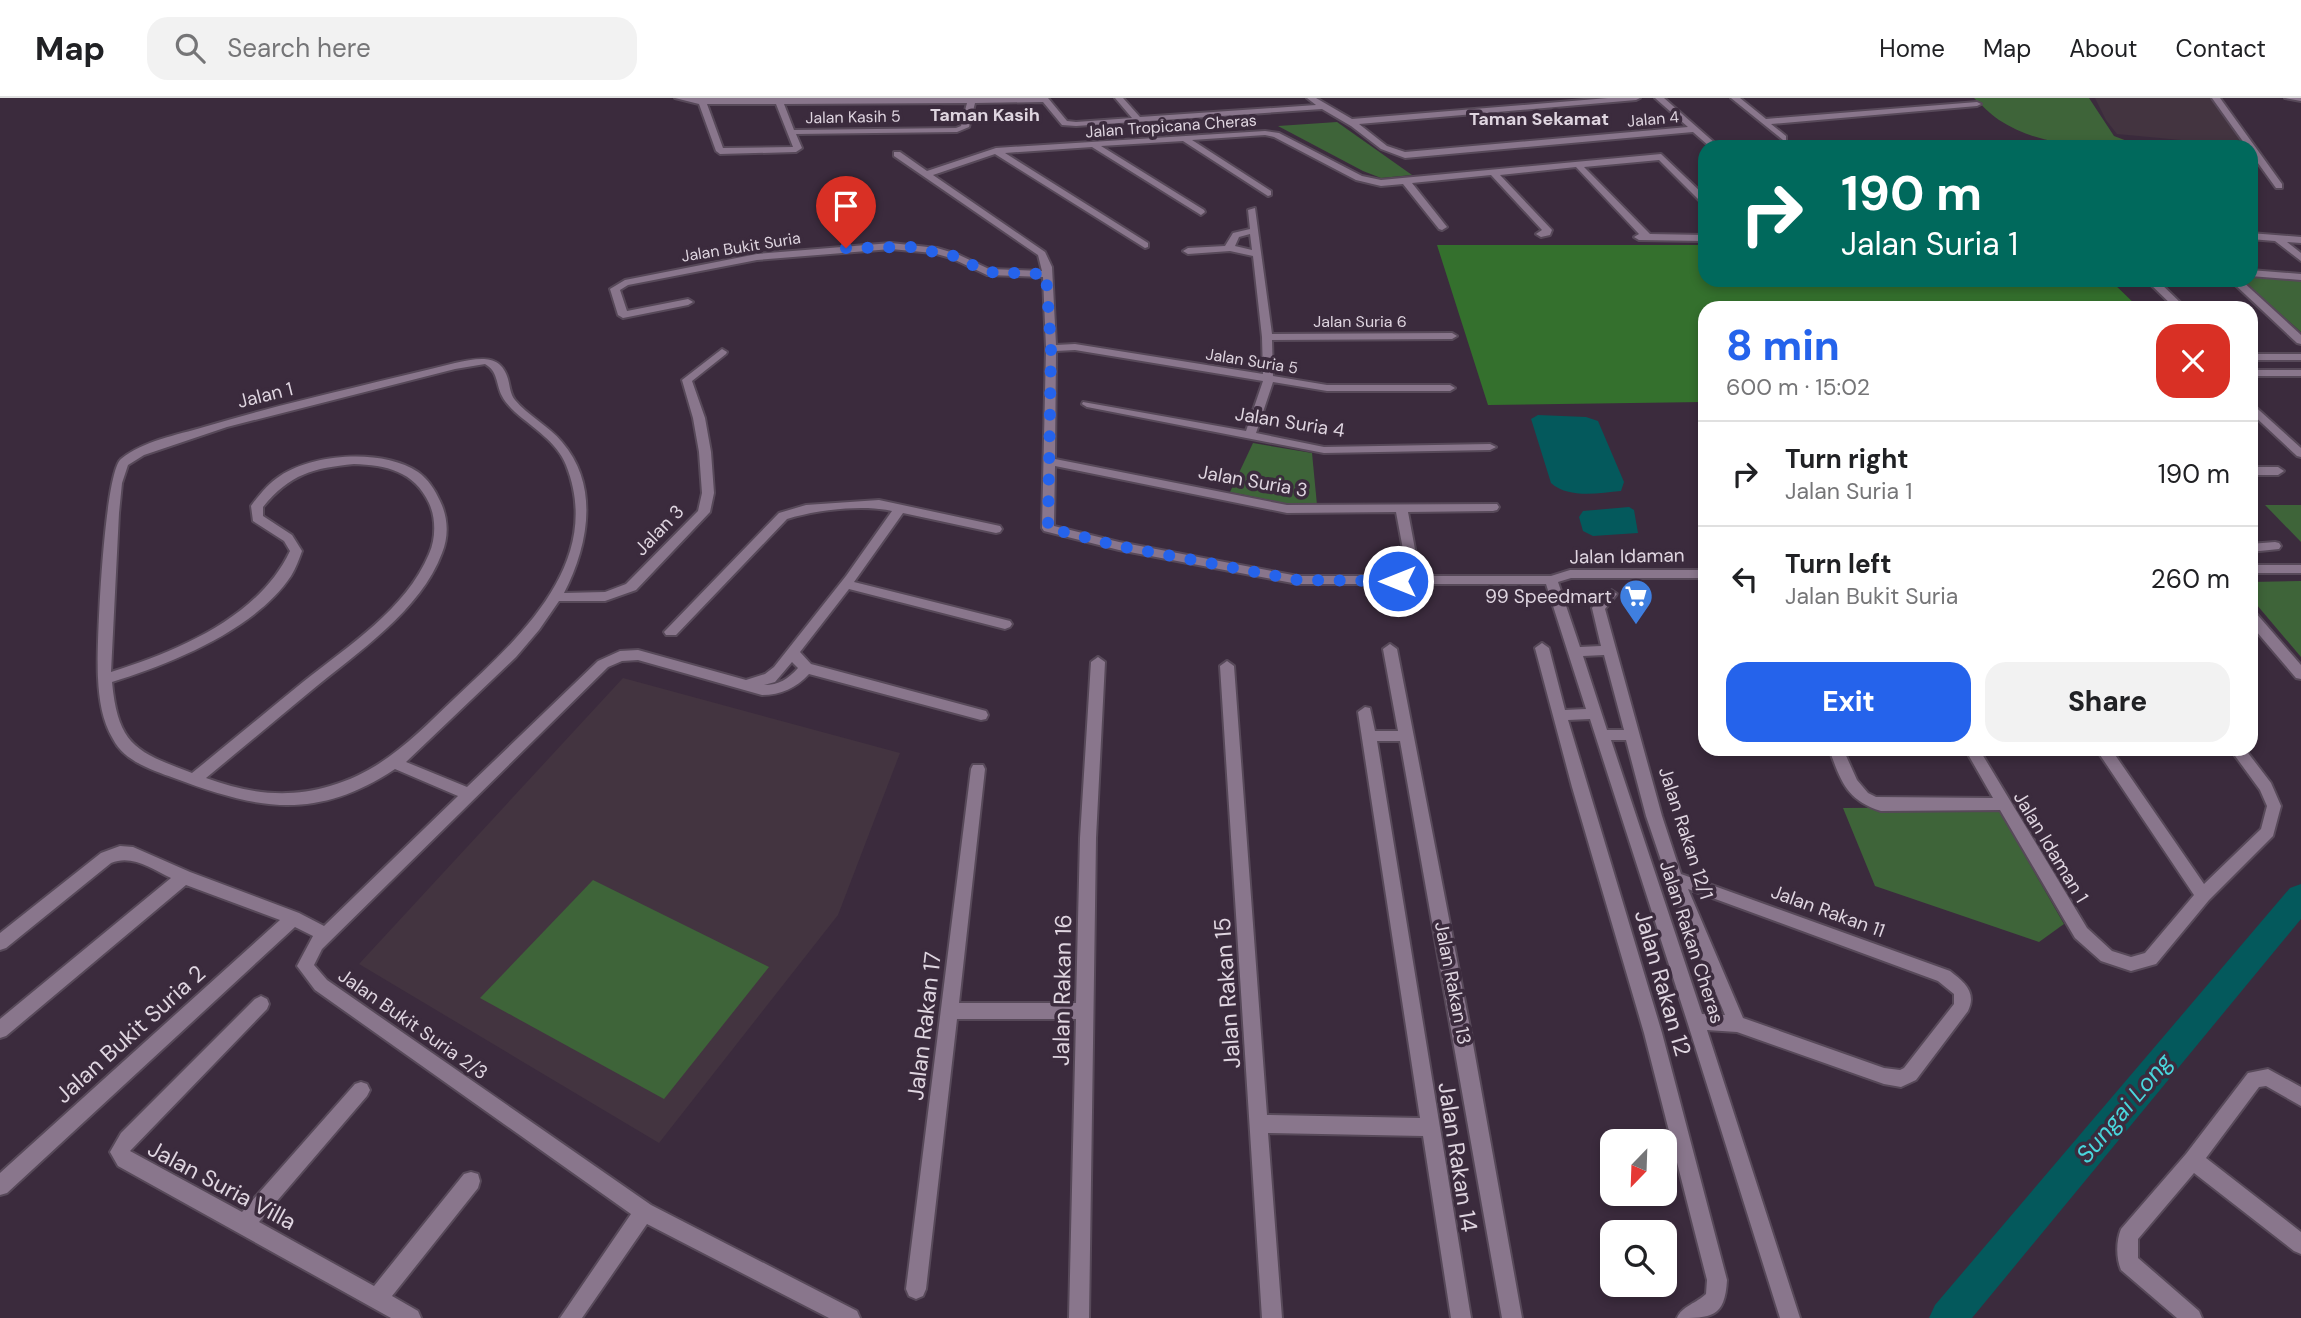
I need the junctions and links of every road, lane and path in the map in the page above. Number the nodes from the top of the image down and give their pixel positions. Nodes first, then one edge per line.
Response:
1 (679, 98) edge
2 (1119, 98) edge
3 (1311, 98) edge
4 (1490, 98) edge
5 (1636, 98) edge
6 (1659, 98) edge
7 (1735, 98) edge
8 (2216, 98) edge
9 (2289, 98) edge
10 (1045, 99) edge
11 (2301, 99) edge
12 (972, 100) junction
13 (779, 102) junction
14 (702, 103) junction
15 (1977, 104) dead end
16 (1322, 107) junction
17 (1501, 110) junction
18 (1138, 120) junction
19 (1351, 122) junction
20 (1763, 122) junction
21 (1695, 129) junction
22 (791, 132) junction
23 (1783, 138) dead end
24 (1185, 140) junction
25 (1707, 140) edge
26 (2246, 140) edge
27 (1095, 146) junction
28 (996, 151) junction
29 (897, 154) dead end
30 (2258, 157) edge
31 (1579, 166) junction
32 (1494, 173) junction
33 (926, 174) junction
34 (1406, 181) junction
35 (2279, 186) dead end
36 (1268, 193) dead end
37 (1698, 194) edge
38 (1252, 210) dead end
39 (1201, 212) dead end
40 (1442, 227) dead end
41 (1255, 230) junction
42 (1541, 234) dead end
43 (2258, 237) edge
44 (1698, 238) edge
45 (2278, 239) junction
46 (2301, 240) edge
47 (1145, 245) dead end
48 (1230, 248) junction
49 (1188, 251) dead end
50 (1257, 254) junction
51 (2301, 258) edge
52 (2258, 273) edge
53 (1046, 274) junction
54 (2301, 277) edge
55 (2158, 287) edge
56 (2243, 287) edge
57 (2174, 301) edge
58 (2258, 301) edge
59 (2258, 301) edge
60 (688, 302) dead end
61 (1452, 336) dead end
62 (1267, 337) junction
63 (2301, 341) edge
64 (1051, 348) junction
65 (722, 352) dead end
66 (2258, 357) edge
67 (2301, 358) edge
68 (2258, 373) edge
69 (2301, 373) edge
70 (1268, 381) junction
71 (1450, 388) dead end
72 (1087, 404) dead end
73 (2258, 413) edge
74 (1250, 435) junction
75 (1490, 447) dead end
76 (2301, 454) edge
77 (1051, 463) junction
78 (2258, 471) edge
79 (2278, 471) dead end
80 (900, 508) junction
81 (1493, 508) dead end
82 (1402, 509) junction
83 (996, 529) dead end
84 (2275, 546) dead end
85 (2258, 547) edge
86 (2258, 569) edge
87 (2301, 569) edge
88 (1698, 574) edge
89 (1551, 580) junction
90 (1415, 581) junction
91 (845, 584) junction
92 (1611, 594) dead end
93 (557, 597) junction
94 (1004, 624) dead end
95 (2258, 624) edge
96 (671, 632) dead end
97 (1542, 648) dead end
98 (1390, 649) dead end
99 (793, 650) junction
100 (1610, 650) junction
101 (1575, 652) junction
102 (1098, 662) dead end
103 (1227, 666) dead end
104 (806, 668) junction
105 (2301, 674) edge
106 (106, 679) junction
107 (746, 686) junction
108 (1365, 712) dead end
109 (1596, 714) junction
110 (981, 715) dead end
111 (1560, 715) junction
112 (1602, 735) junction
113 (1633, 735) junction
114 (1369, 736) junction
115 (1405, 736) junction
116 (1839, 756) edge
117 (1976, 756) edge
118 (2108, 756) edge
119 (2242, 756) edge
120 (394, 763) junction
121 (978, 769) dead end
122 (194, 779) junction
123 (469, 794) junction
124 (2003, 804) junction
125 (184, 877) junction
126 (1675, 878) junction
127 (2203, 895) junction
128 (293, 918) junction
129 (7, 927) edge
130 (326, 935) junction
131 (0, 943) edge
132 (261, 1004) dead end
133 (949, 1011) junction
134 (1083, 1011) junction
135 (1696, 1021) junction
136 (1737, 1024) junction
137 (0, 1030) edge
138 (361, 1090) dead end
139 (2301, 1097) edge
140 (1259, 1124) junction
141 (1431, 1127) junction
142 (2193, 1160) junction
143 (471, 1181) dead end
144 (0, 1186) edge
145 (644, 1212) junction
146 (244, 1224) junction
147 (2301, 1244) edge
148 (916, 1289) dead end
149 (377, 1299) junction
150 (411, 1318) edge
151 (570, 1318) edge
152 (850, 1318) edge
153 (1079, 1318) edge
154 (1272, 1318) edge
155 (1461, 1318) edge
156 (1513, 1318) edge
157 (1687, 1318) edge
158 (1790, 1318) edge
159 (2192, 1318) edge

1 - 14 street
2 - 18 street
3 - 16 street
4 - 17 street
5 - 17 street
6 - 21 street
7 - 20 street
8 - 26 street
9 - 11 street
10 - 12 street
10 - 18 street
12 - 13 street
12 - 22 street, Jalan Kasih 5
13 - 14 street
13 - 22 street
14 - 22 street
15 - 20 street
16 - 18 street
16 - 19 street
17 - 19 street
19 - 21 street, Jalan 4
20 - 23 street
21 - 25 street
24 - 27 street, Jalan Tropicana Cheras
24 - 34 street, Jalan Tropicana Cheras
24 - 36 street
27 - 28 street, Jalan Tropicana Cheras
27 - 39 street
28 - 33 street, Jalan Tropicana Cheras
28 - 47 street
29 - 33 street
30 - 35 street
31 - 32 street, Jalan Tropicana Cheras
31 - 37 street, Jalan Tropicana Cheras
31 - 44 street
32 - 34 street, Jalan Tropicana Cheras
32 - 42 street
33 - 53 street
34 - 40 street
38 - 41 street
41 - 48 street
41 - 50 street
43 - 45 street
45 - 46 street
45 - 51 street
48 - 49 street
48 - 50 street
50 - 62 street
52 - 54 street
53 - 60 street, Jalan Bukit Suria
53 - 64 street
55 - 57 street
56 - 59 street
58 - 63 street
61 - 62 street, Jalan Suria 6
62 - 70 street
64 - 70 street, Jalan Suria 5
64 - 77 street
65 - 93 street, Jalan 3
66 - 67 street
68 - 69 street
70 - 71 street, Jalan Suria 5
70 - 74 street
72 - 74 street, Jalan Suria 4
73 - 76 street
74 - 75 street, Jalan Suria 4
77 - 82 street, Jalan Suria 3
77 - 90 street, Jalan Idaman
78 - 79 street
80 - 83 street
80 - 91 street
80 - 96 street
81 - 82 street, Jalan Suria 3
82 - 90 street
84 - 85 street
86 - 87 street
88 - 89 street, Jalan Idaman
89 - 90 street, Jalan Idaman
89 - 101 street, Jalan Rakan Cheras
91 - 94 street
91 - 99 street
92 - 100 street, Jalan Rakan 12/1
93 - 106 street, Jalan 1
93 - 120 street, Jalan 1
95 - 105 street
97 - 111 street, Jalan Rakan 12
98 - 115 street, Jalan Rakan 13
99 - 104 street
99 - 107 street
100 - 101 street
100 - 113 street, Jalan Rakan 12/1
101 - 109 street, Jalan Rakan Cheras
102 - 134 street, Jalan Rakan 16
103 - 140 street, Jalan Rakan 15
104 - 107 street, Jalan Bukit Suria 2/3
104 - 110 street
106 - 122 street, Jalan 1
106 - 122 street
107 - 123 street, Jalan Bukit Suria 2/3
108 - 114 street, Jalan Rakan 14
109 - 111 street
109 - 112 street, Jalan Rakan Cheras
111 - 157 street, Jalan Rakan 12
112 - 113 street
112 - 135 street, Jalan Rakan Cheras
113 - 126 street, Jalan Rakan 12/1
114 - 115 street
114 - 141 street, Jalan Rakan 14
115 - 156 street, Jalan Rakan 13
116 - 124 street
117 - 124 street, Jalan Idaman 1
118 - 127 street
119 - 127 street
120 - 122 street, Jalan 1
120 - 123 street
121 - 133 street, Jalan Rakan 17
123 - 130 street, Jalan Bukit Suria 2/3
124 - 127 street, Jalan Idaman 1
125 - 128 street
125 - 129 street
125 - 137 street
126 - 136 street, Jalan Rakan 12/1
126 - 136 street, Jalan Rakan 11
128 - 130 street
128 - 144 street, Jalan Bukit Suria 2
129 - 131 street
130 - 145 street, Jalan Bukit Suria 2/3
132 - 146 street, Jalan Suria Villa
133 - 134 street
133 - 148 street, Jalan Rakan 17
134 - 153 street, Jalan Rakan 16
135 - 136 street
135 - 158 street, Jalan Rakan Cheras
138 - 146 street
139 - 142 street
140 - 141 street
140 - 154 street, Jalan Rakan 15
141 - 155 street, Jalan Rakan 14
142 - 147 street
142 - 159 street
143 - 149 street
145 - 151 street
145 - 152 street, Jalan Bukit Suria 2/3
146 - 149 street, Jalan Suria Villa
149 - 150 street, Jalan Suria Villa

